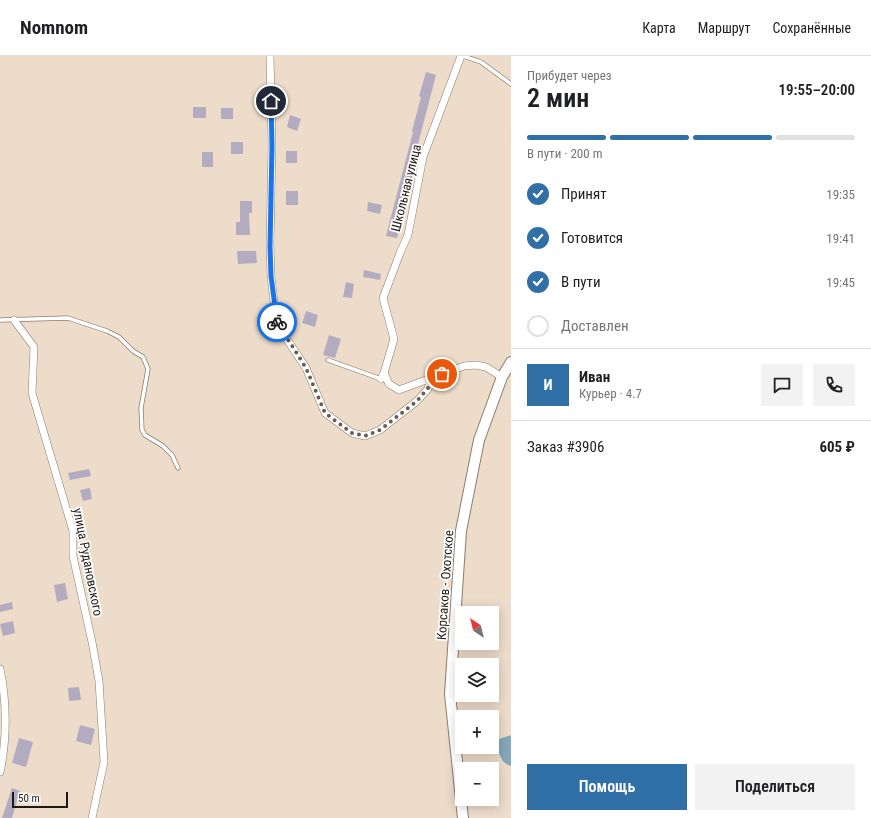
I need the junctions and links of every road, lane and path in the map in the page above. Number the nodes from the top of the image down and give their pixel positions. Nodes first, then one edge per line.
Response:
1 (270, 56) edge
2 (462, 56) edge
3 (511, 84) edge
4 (0, 320) edge
5 (14, 320) junction
6 (328, 360) dead end
7 (511, 362) edge
8 (382, 376) junction
9 (502, 377) junction
10 (431, 378) junction
11 (178, 468) dead end
12 (0, 669) edge
13 (0, 772) edge
14 (92, 818) edge
15 (464, 818) edge

1 - 10 street
2 - 3 lane
2 - 8 street, Школьная улица
4 - 5 lane
5 - 11 lane
5 - 14 street, улица Рудановского
6 - 8 lane
7 - 9 street, Корсаков - Охотское
8 - 10 street
9 - 10 street
9 - 15 street, Корсаков - Охотское
12 - 13 street

